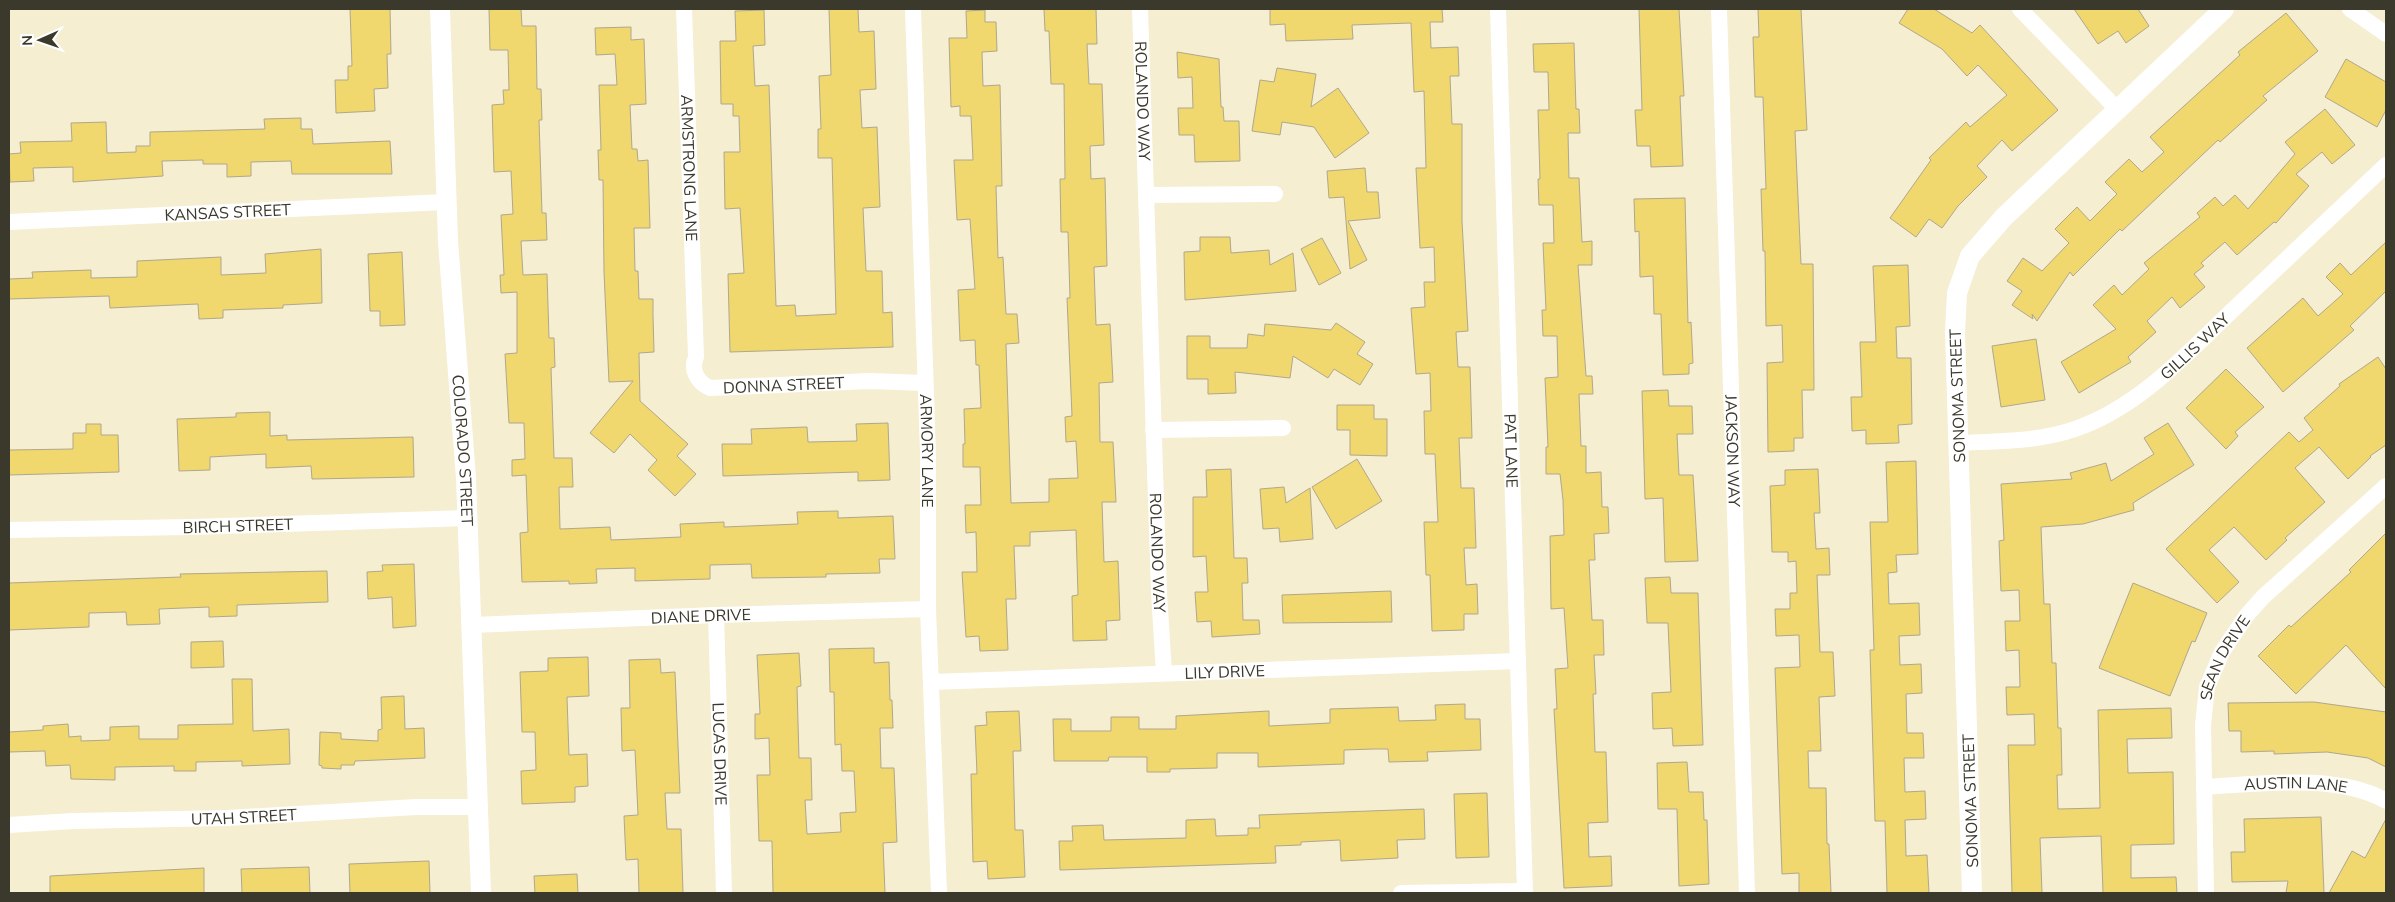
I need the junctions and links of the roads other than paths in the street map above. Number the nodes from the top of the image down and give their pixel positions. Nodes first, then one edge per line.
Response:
1 (440, 9) edge
2 (684, 9) edge
3 (913, 9) edge
4 (1140, 9) edge
5 (1498, 9) edge
6 (1718, 9) edge
7 (2020, 9) edge
8 (2224, 9) edge
9 (2350, 9) edge
10 (2386, 34) edge
11 (2117, 110) junction
12 (2386, 164) edge
13 (1276, 194) dead end
14 (1146, 195) junction
15 (446, 202) junction
16 (9, 222) edge
17 (695, 328) joint
18 (925, 383) junction
19 (1283, 428) dead end
20 (1153, 430) junction
21 (1958, 442) junction
22 (2384, 493) edge
23 (468, 518) junction
24 (9, 530) edge
25 (928, 609) junction
26 (716, 614) junction
27 (472, 625) junction
28 (1518, 661) junction
29 (1164, 674) junction
30 (931, 682) junction
31 (2204, 787) junction
32 (2386, 801) edge
33 (479, 807) junction
34 (9, 825) edge
35 (1525, 892) edge
36 (481, 893) edge
37 (724, 893) edge
38 (940, 893) edge
39 (1401, 893) edge
40 (1747, 893) edge
41 (1972, 893) edge
42 (2206, 893) edge

1 - 15 street, COLORADO STREET
2 - 17 street, ARMSTRONG LANE
3 - 18 street, ARMORY LANE
4 - 14 street, ROLANDO WAY
5 - 28 street, PAT LANE
6 - 40 street, JACKSON WAY
7 - 11 street
8 - 11 street, SONOMA STREET
9 - 10 street
11 - 21 street, SONOMA STREET
12 - 21 street, GILLIS WAY
13 - 14 street
14 - 20 street, ROLANDO WAY
15 - 16 street, KANSAS STREET
15 - 23 street, COLORADO STREET
17 - 18 street, DONNA STREET
18 - 25 street, ARMORY LANE
19 - 20 street
20 - 29 street, ROLANDO WAY
21 - 41 street, SONOMA STREET
22 - 31 street, SEAN DRIVE
23 - 24 street, BIRCH STREET
23 - 27 street, COLORADO STREET
25 - 26 street, DIANE DRIVE
25 - 30 street, ARMORY LANE
26 - 27 street, DIANE DRIVE
26 - 37 street, LUCAS DRIVE
27 - 33 street, COLORADO STREET
28 - 29 street, LILY DRIVE
28 - 35 street, PAT LANE
29 - 30 street, LILY DRIVE
30 - 38 street, ARMORY LANE
31 - 32 street, AUSTIN LANE
31 - 42 street, SEAN DRIVE
33 - 34 street, UTAH STREET
33 - 36 street, COLORADO STREET
35 - 39 street

